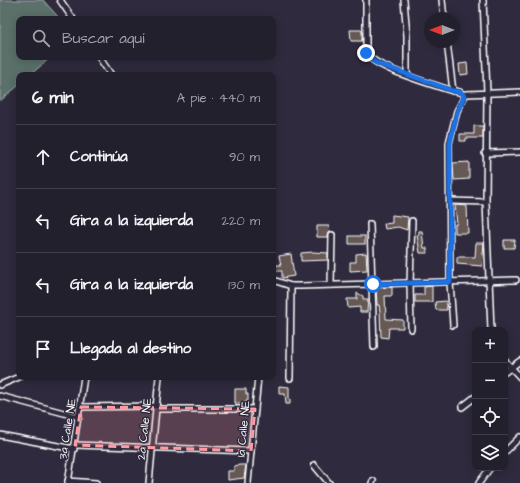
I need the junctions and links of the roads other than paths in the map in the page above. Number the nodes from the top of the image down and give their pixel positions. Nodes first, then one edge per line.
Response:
1 (60, 0) edge
2 (366, 0) edge
3 (404, 0) edge
4 (442, 0) edge
5 (483, 0) edge
6 (443, 12) edge
7 (71, 16) edge
8 (448, 48) edge
9 (101, 60) edge
10 (109, 72) edge
11 (406, 75) junction
12 (453, 91) junction
13 (487, 92) junction
14 (520, 92) edge
15 (464, 96) junction
16 (485, 152) junction
17 (520, 152) edge
18 (450, 201) junction
19 (486, 202) junction
20 (412, 221) dead end
21 (370, 224) dead end
22 (332, 235) dead end
23 (516, 280) dead end
24 (276, 281) edge
25 (489, 281) junction
26 (450, 282) junction
27 (410, 283) junction
28 (373, 284) junction
29 (331, 285) junction
30 (291, 286) junction
31 (454, 325) dead end
32 (491, 327) edge
33 (411, 329) dead end
34 (374, 347) dead end
35 (520, 361) edge
36 (506, 363) edge
37 (510, 368) junction
38 (520, 377) edge
39 (16, 378) edge
40 (290, 378) dead end
41 (84, 380) edge
42 (159, 380) edge
43 (258, 380) edge
44 (0, 385) edge
45 (0, 396) edge
46 (472, 399) edge
47 (81, 407) junction
48 (156, 407) junction
49 (462, 407) dead end
50 (255, 410) junction
51 (79, 417) junction
52 (0, 435) edge
53 (520, 436) edge
54 (74, 447) junction
55 (152, 448) junction
56 (508, 449) edge
57 (251, 451) junction
58 (314, 465) dead end
59 (488, 471) edge
60 (68, 482) edge
61 (96, 483) edge
62 (149, 483) edge
63 (248, 483) edge
64 (329, 483) edge
65 (479, 483) edge

1 - 7 street
2 - 11 street
3 - 11 street
4 - 6 street
5 - 13 street
8 - 12 street
9 - 10 street
11 - 12 street
12 - 15 street
13 - 14 street
13 - 15 street
13 - 16 street
15 - 18 street
16 - 17 street
16 - 19 street
18 - 19 street
18 - 26 street
19 - 25 street
20 - 27 street
21 - 28 street
22 - 29 street
23 - 25 street
24 - 30 street
25 - 26 street
25 - 32 street
26 - 27 street
26 - 31 street
27 - 28 street
27 - 33 street
28 - 29 street
28 - 34 street
29 - 30 street
30 - 40 street
35 - 37 street
36 - 37 street
37 - 38 street
39 - 44 street
41 - 47 street, 3a Calle NE
42 - 48 street, 2a Calle NE
43 - 50 street, 1a Calle NE
45 - 51 street
46 - 49 street
47 - 48 street
47 - 51 street, 3a Calle NE
48 - 50 street
48 - 55 street, 2a Calle NE
50 - 57 street, 1a Calle NE
51 - 54 street, 3a Calle NE
52 - 54 street
53 - 56 street
54 - 55 street
54 - 60 street, 3a Calle NE
55 - 57 street
55 - 62 street, 2a Calle NE
57 - 63 street, 1a Calle NE
58 - 64 street
59 - 65 street
60 - 61 street

